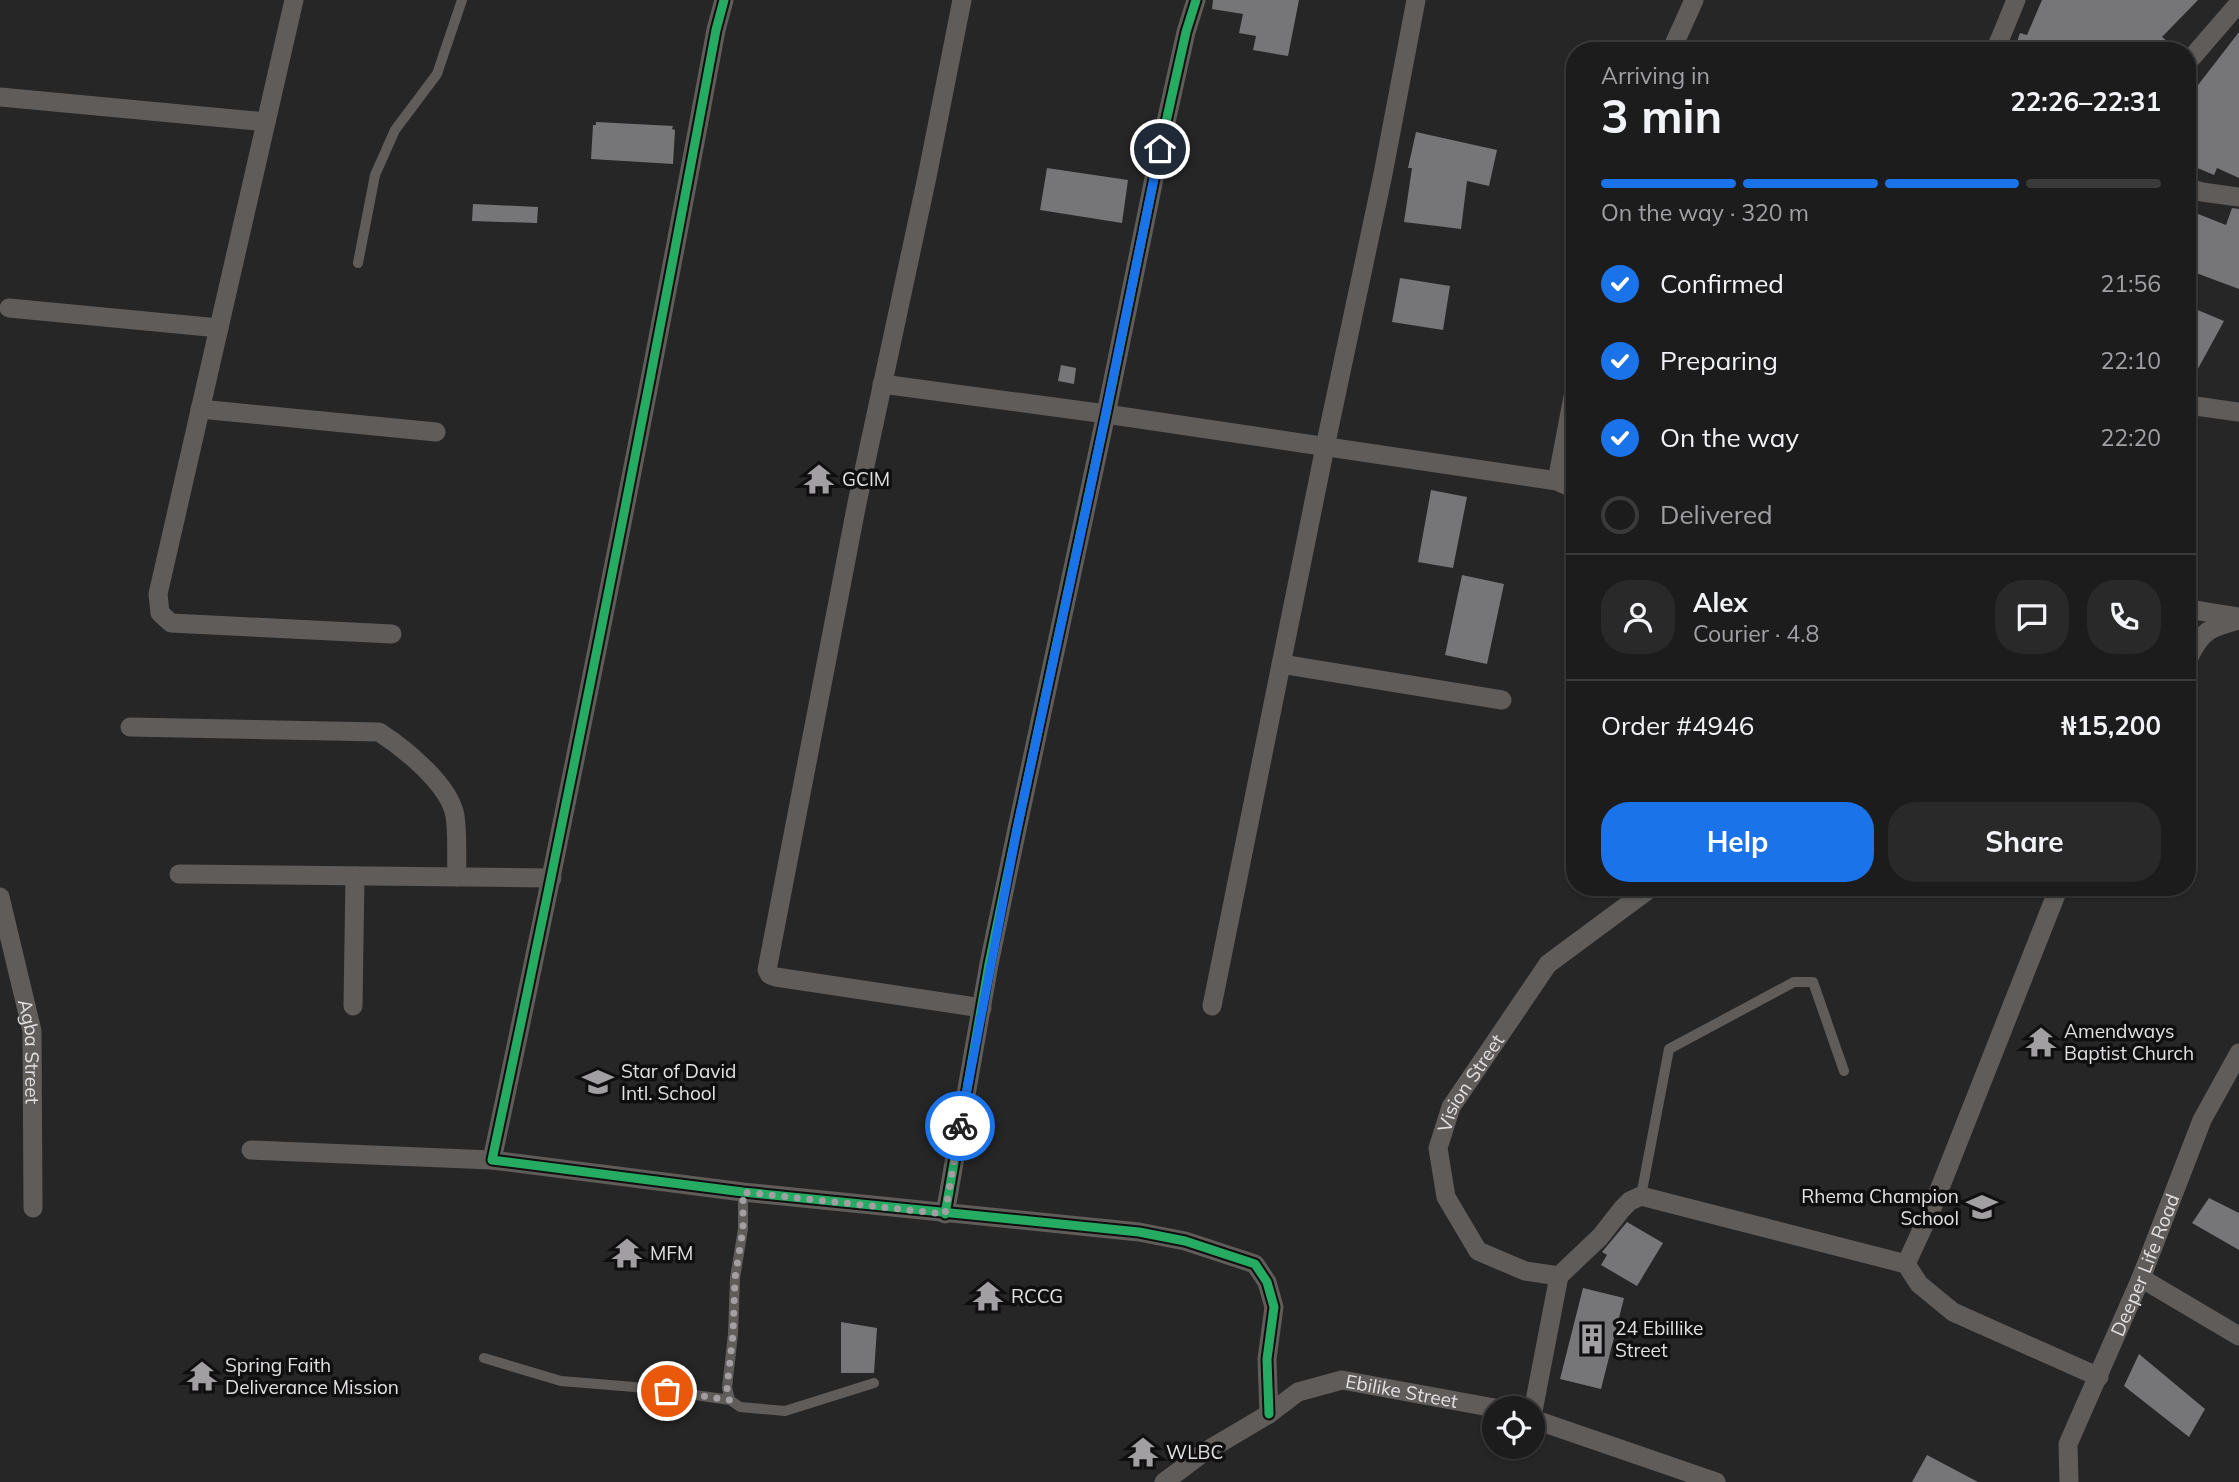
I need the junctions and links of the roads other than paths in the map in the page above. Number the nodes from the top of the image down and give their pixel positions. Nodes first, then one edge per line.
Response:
1 (294, 0) edge
2 (462, 0) edge
3 (724, 0) edge
4 (962, 0) edge
5 (1196, 0) edge
6 (1416, 0) edge
7 (1694, 0) edge
8 (2016, 0) edge
9 (2239, 3) edge
10 (1675, 42) edge
11 (1999, 42) edge
12 (2196, 53) edge
13 (0, 96) edge
14 (266, 122) junction
15 (2196, 190) edge
16 (2239, 197) edge
17 (358, 263) dead end
18 (9, 308) dead end
19 (219, 328) junction
20 (882, 384) junction
21 (2196, 406) edge
22 (200, 409) junction
23 (2239, 412) edge
24 (1106, 414) junction
25 (436, 432) dead end
26 (1325, 447) junction
27 (1566, 485) edge
28 (2196, 611) edge
29 (2239, 619) edge
30 (392, 634) dead end
31 (2196, 643) edge
32 (1281, 664) junction
33 (1502, 699) dead end
34 (131, 727) dead end
35 (179, 874) dead end
36 (355, 876) junction
37 (457, 877) junction
38 (552, 878) junction
39 (1640, 896) edge
40 (2055, 896) edge
41 (0, 897) edge
42 (353, 1006) dead end
43 (1212, 1006) dead end
44 (982, 1008) junction
45 (2239, 1053) edge
46 (1844, 1071) dead end
47 (251, 1150) dead end
48 (492, 1160) junction
49 (743, 1192) junction
50 (1641, 1196) junction
51 (33, 1208) dead end
52 (945, 1214) junction
53 (1906, 1264) junction
54 (1559, 1276) junction
55 (2141, 1278) junction
56 (2239, 1336) edge
57 (484, 1358) dead end
58 (2099, 1377) junction
59 (874, 1383) dead end
60 (1536, 1396) edge
61 (730, 1400) junction
62 (1482, 1406) edge
63 (1269, 1414) junction
64 (1545, 1423) edge
65 (1688, 1477) edge
66 (1164, 1482) edge
67 (1716, 1482) edge
68 (2069, 1482) edge

1 - 14 street
2 - 17 lane
3 - 38 street
4 - 20 street
5 - 24 street
6 - 26 street
7 - 10 street
8 - 11 street
9 - 12 street
13 - 14 street
14 - 19 street
15 - 16 street
18 - 19 street
19 - 22 street
20 - 24 street
20 - 44 street
21 - 23 street
22 - 25 street
22 - 30 street
24 - 26 street
24 - 44 street
26 - 27 street
26 - 32 street
28 - 29 street
29 - 31 street
32 - 33 street
32 - 43 street
34 - 37 street
35 - 36 street
36 - 37 street
36 - 42 street
37 - 38 street
38 - 48 street
39 - 54 street, Vision Street
40 - 53 street
41 - 51 street, Agba Street
44 - 52 street
45 - 55 street, Deeper Life Road
46 - 50 lane
47 - 48 street
48 - 49 street
49 - 52 street
49 - 61 lane
50 - 53 street
50 - 54 street
52 - 63 street
53 - 58 street
54 - 60 street
55 - 56 street
55 - 58 street, Deeper Life Road
57 - 61 lane
58 - 68 street, Deeper Life Road
59 - 61 lane
62 - 63 street, Ebilike Street
63 - 66 street, Ebilike Street
64 - 65 street
65 - 67 street

